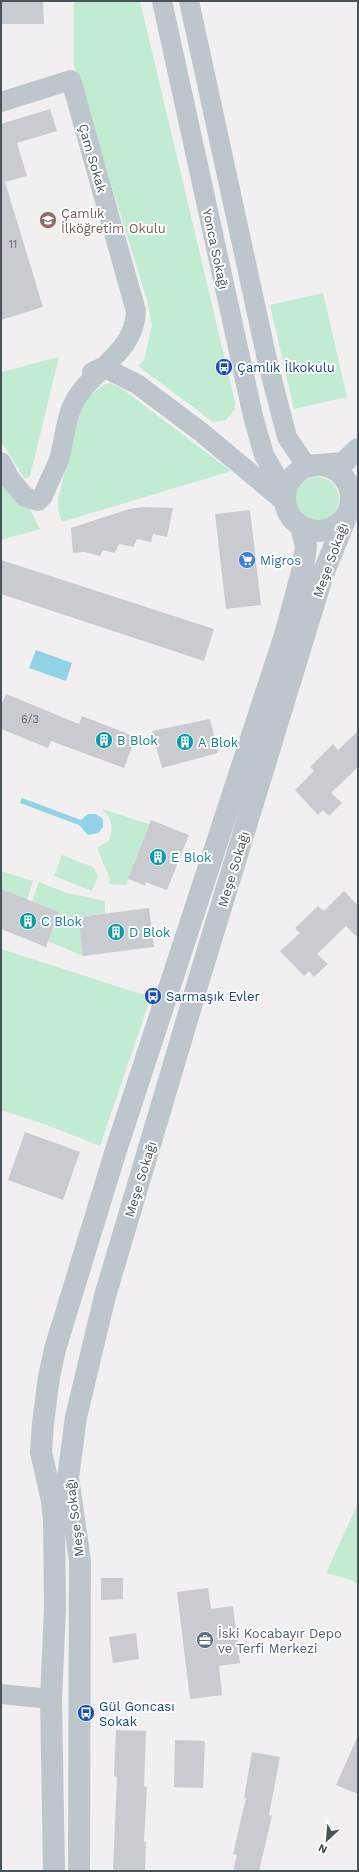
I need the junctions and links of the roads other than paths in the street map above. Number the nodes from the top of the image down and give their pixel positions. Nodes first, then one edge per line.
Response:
1 (162, 1) edge
2 (189, 1) edge
3 (1, 102) edge
4 (103, 367) junction
5 (358, 449) edge
6 (1, 462) edge
7 (312, 466) junction
8 (285, 496) junction
9 (353, 500) edge
10 (301, 527) junction
11 (1, 1694) edge
12 (51, 1699) junction
13 (54, 1871) edge
14 (79, 1871) edge

1 - 8 street, Yonca Sokağı
2 - 7 street, Yonca Sokağı
3 - 4 street, Çam Sokak
4 - 6 street
4 - 8 street
5 - 7 street
7 - 8 street
7 - 9 street
8 - 10 street
9 - 10 street
9 - 14 street, Meşe Sokağı
10 - 12 street, Meşe Sokağı
11 - 12 street
12 - 13 street, Meşe Sokağı

